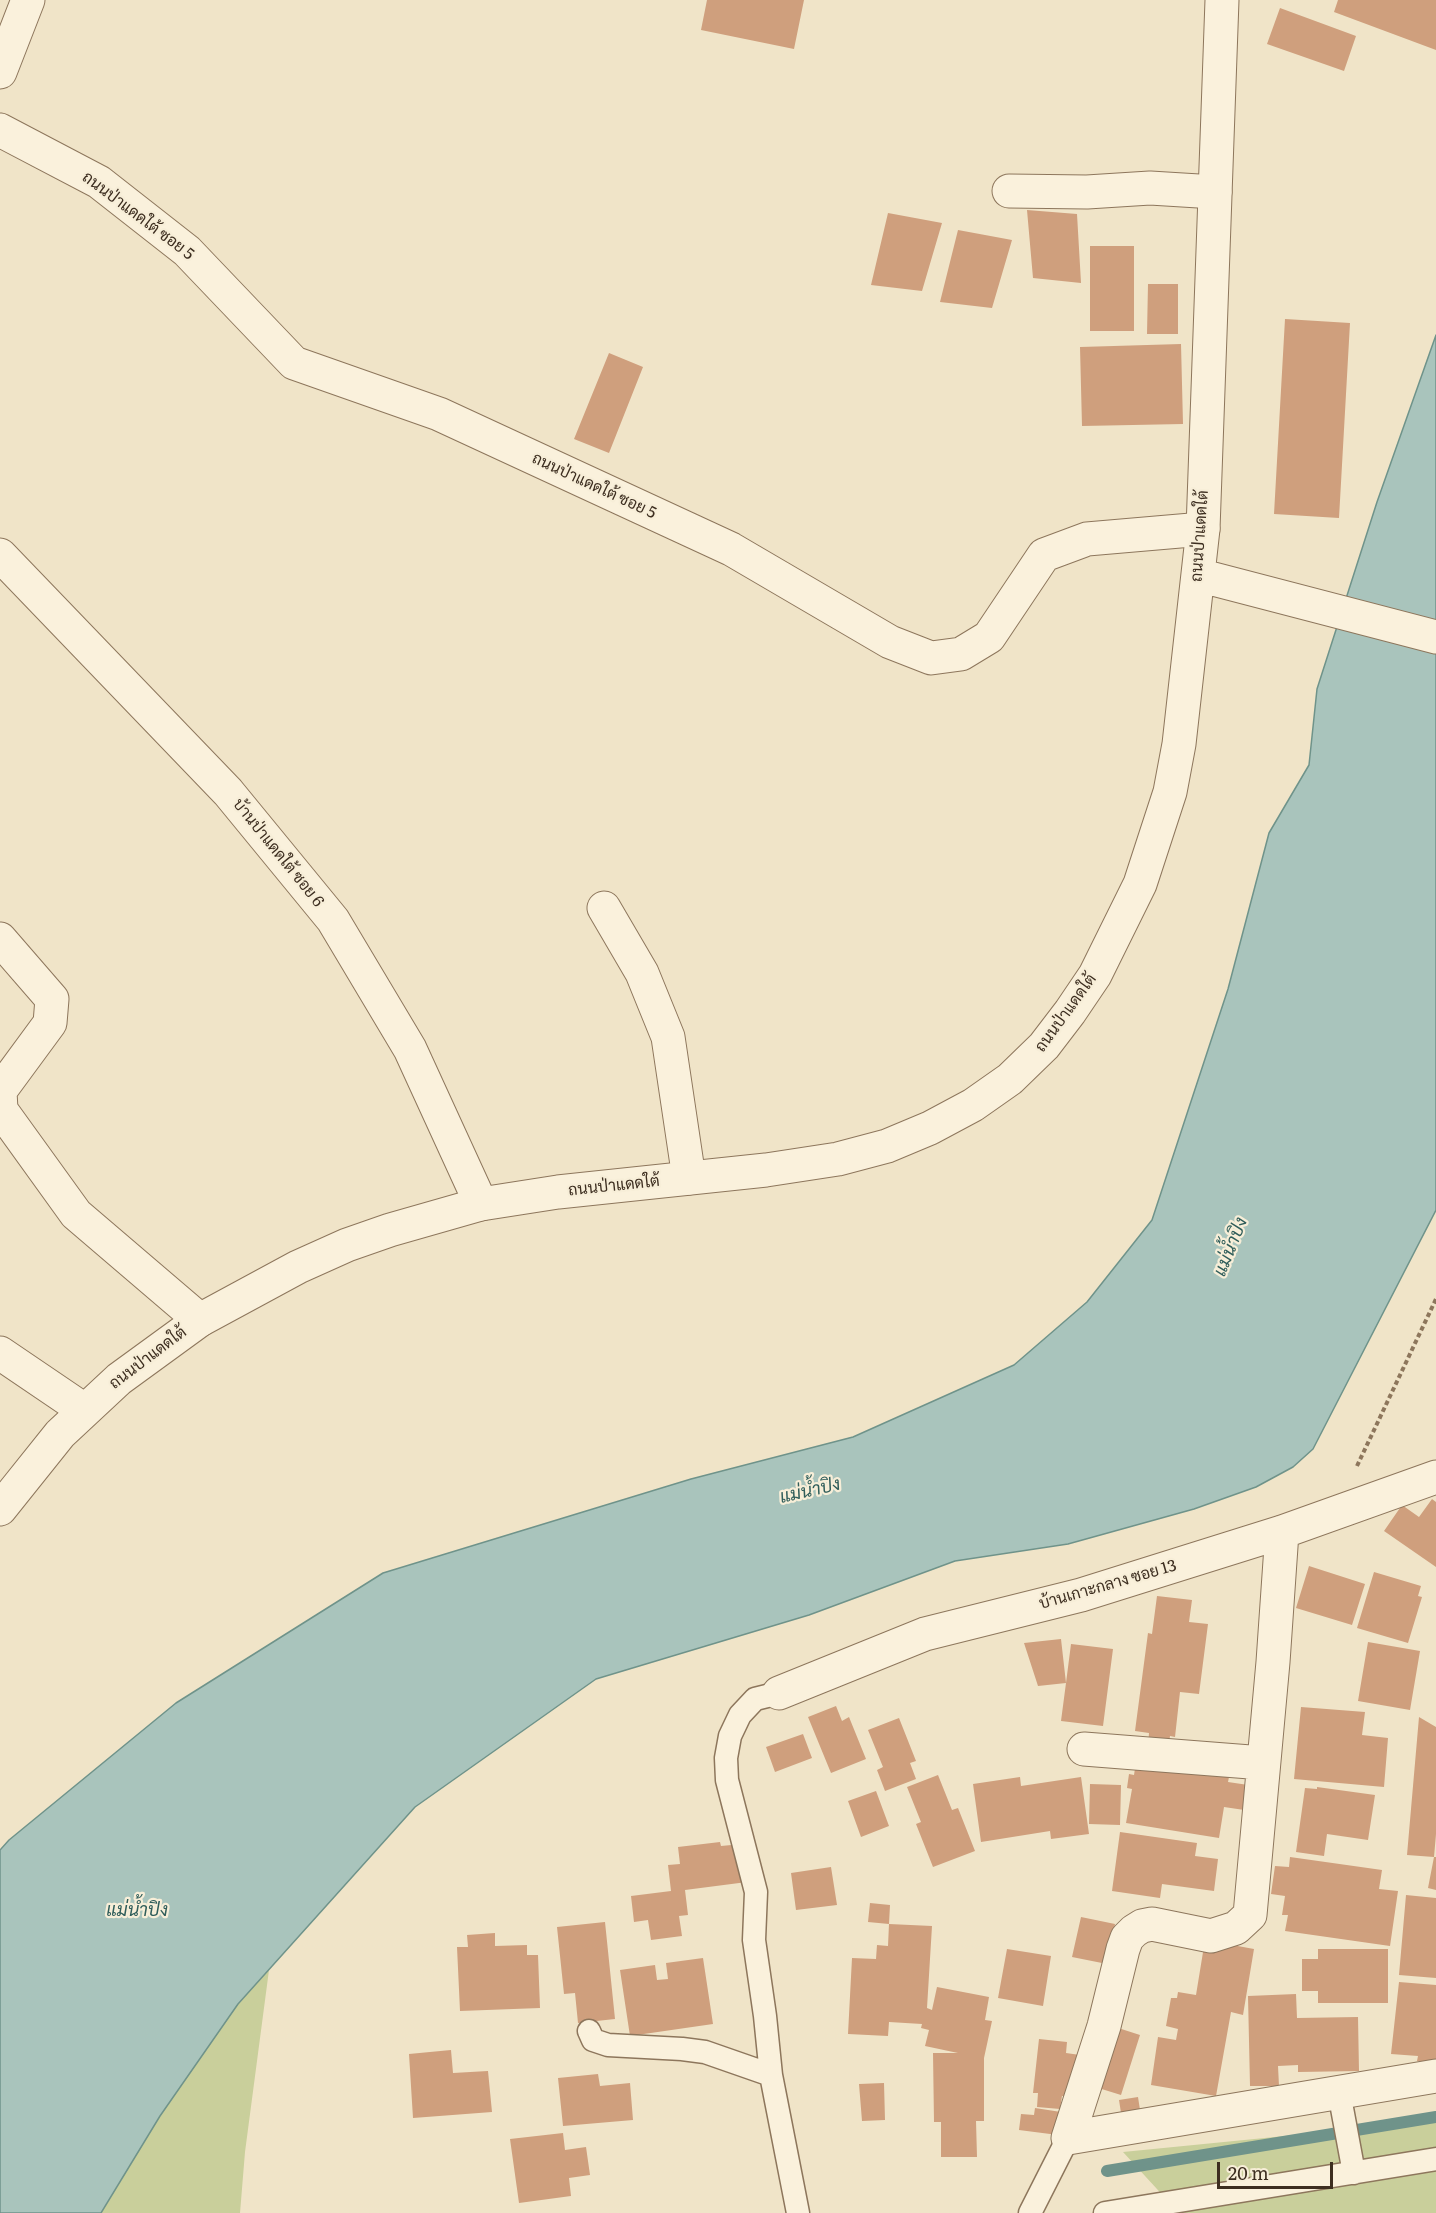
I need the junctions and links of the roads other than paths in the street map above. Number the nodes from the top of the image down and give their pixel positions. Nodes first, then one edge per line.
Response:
1 (28, 0) edge
2 (1222, 0) edge
3 (0, 72) edge
4 (0, 130) edge
5 (1009, 191) dead end
6 (1215, 192) junction
7 (1203, 529) junction
8 (0, 555) edge
9 (1198, 575) junction
10 (1436, 637) edge
11 (604, 908) dead end
12 (0, 939) edge
13 (689, 1178) junction
14 (481, 1204) junction
15 (200, 1320) junction
16 (0, 1353) edge
17 (84, 1410) junction
18 (1436, 1477) edge
19 (0, 1509) edge
20 (1282, 1532) junction
21 (779, 1693) joint
22 (1084, 1749) dead end
23 (1263, 1763) junction
24 (589, 2031) dead end
25 (771, 2075) junction
26 (1436, 2076) edge
27 (1341, 2101) junction
28 (1068, 2138) junction
29 (1436, 2159) edge
30 (1353, 2162) junction
31 (798, 2213) edge
32 (1030, 2213) edge
33 (1105, 2213) edge

1 - 3 street
2 - 6 street, ถนนป่าแดดใต้
4 - 7 street, ถนนป่าแดดใต้ ซอย 5
5 - 6 street
6 - 7 street, ถนนป่าแดดใต้
7 - 9 street, ถนนป่าแดดใต้
8 - 14 street, บ้านป่าแดดใต้ ซอย 6
9 - 10 street
9 - 13 street, ถนนป่าแดดใต้
11 - 13 street
12 - 15 street
13 - 14 street, ถนนป่าแดดใต้
14 - 15 street, ถนนป่าแดดใต้
15 - 17 street, ถนนป่าแดดใต้
16 - 17 street
17 - 19 street, ถนนป่าแดดใต้
18 - 20 street, บ้านเกาะกลาง ซอย 13
20 - 21 street, บ้านเกาะกลาง ซอย 13
20 - 23 street
21 - 25 lane
22 - 23 street
23 - 28 street
24 - 25 lane
25 - 31 lane
26 - 27 street
27 - 28 street
27 - 30 lane
28 - 32 lane
29 - 30 lane
30 - 33 lane

